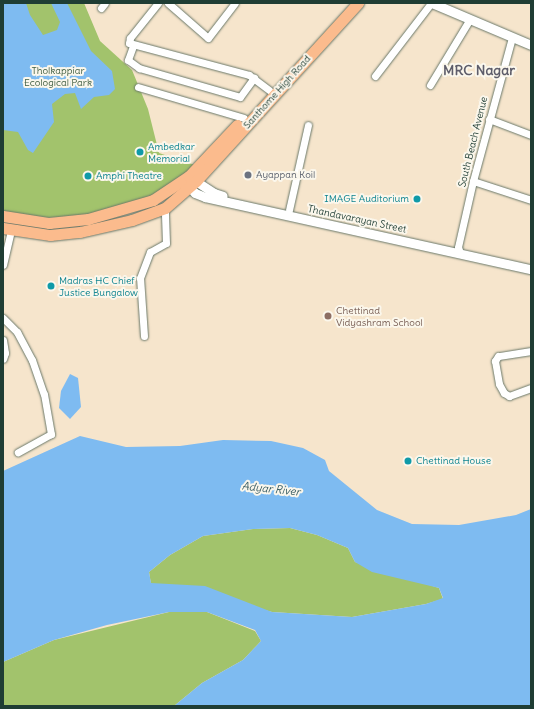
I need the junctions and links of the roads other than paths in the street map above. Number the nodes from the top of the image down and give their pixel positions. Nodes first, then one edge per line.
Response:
1 (158, 3) edge
2 (168, 3) edge
3 (235, 3) edge
4 (348, 3) edge
5 (358, 3) edge
6 (432, 3) edge
7 (470, 19) junction
8 (512, 37) junction
9 (531, 45) edge
10 (133, 46) junction
11 (375, 76) dead end
12 (254, 78) junction
13 (430, 85) dead end
14 (138, 87) dead end
15 (269, 90) junction
16 (244, 118) junction
17 (489, 119) junction
18 (308, 125) dead end
19 (531, 135) edge
20 (190, 182) junction
21 (473, 182) junction
22 (531, 200) edge
23 (165, 208) junction
24 (289, 210) junction
25 (3, 216) edge
26 (356, 228) junction
27 (7, 229) edge
28 (459, 250) junction
29 (531, 263) edge
30 (3, 265) edge
31 (531, 269) edge
32 (3, 318) edge
33 (144, 336) dead end
34 (3, 340) edge
35 (531, 350) edge
36 (3, 359) edge
37 (531, 388) edge
38 (18, 452) dead end

1 - 10 street
2 - 3 street
4 - 15 main road, Santhome High Road
5 - 20 main road, Santhome High Road
6 - 7 street
6 - 11 street
7 - 8 street
7 - 13 street
8 - 9 street
8 - 17 street, South Beach Avenue
10 - 12 street
10 - 12 street
12 - 15 street
14 - 16 street
15 - 16 main road, Santhome High Road
16 - 20 main road, Santhome High Road
17 - 19 street
17 - 21 street, South Beach Avenue
18 - 24 street
20 - 23 main road
20 - 24 street, Thandavarayan Street
20 - 25 main road
20 - 26 street, Thandavarayan Street
21 - 22 street
21 - 28 street, South Beach Avenue
23 - 27 main road
23 - 33 street
24 - 26 street, Thandavarayan Street
26 - 28 street, Thandavarayan Street
27 - 30 street
28 - 29 street, Thandavarayan Street
28 - 31 street, Thandavarayan Street
32 - 38 street
34 - 36 street
35 - 37 street

